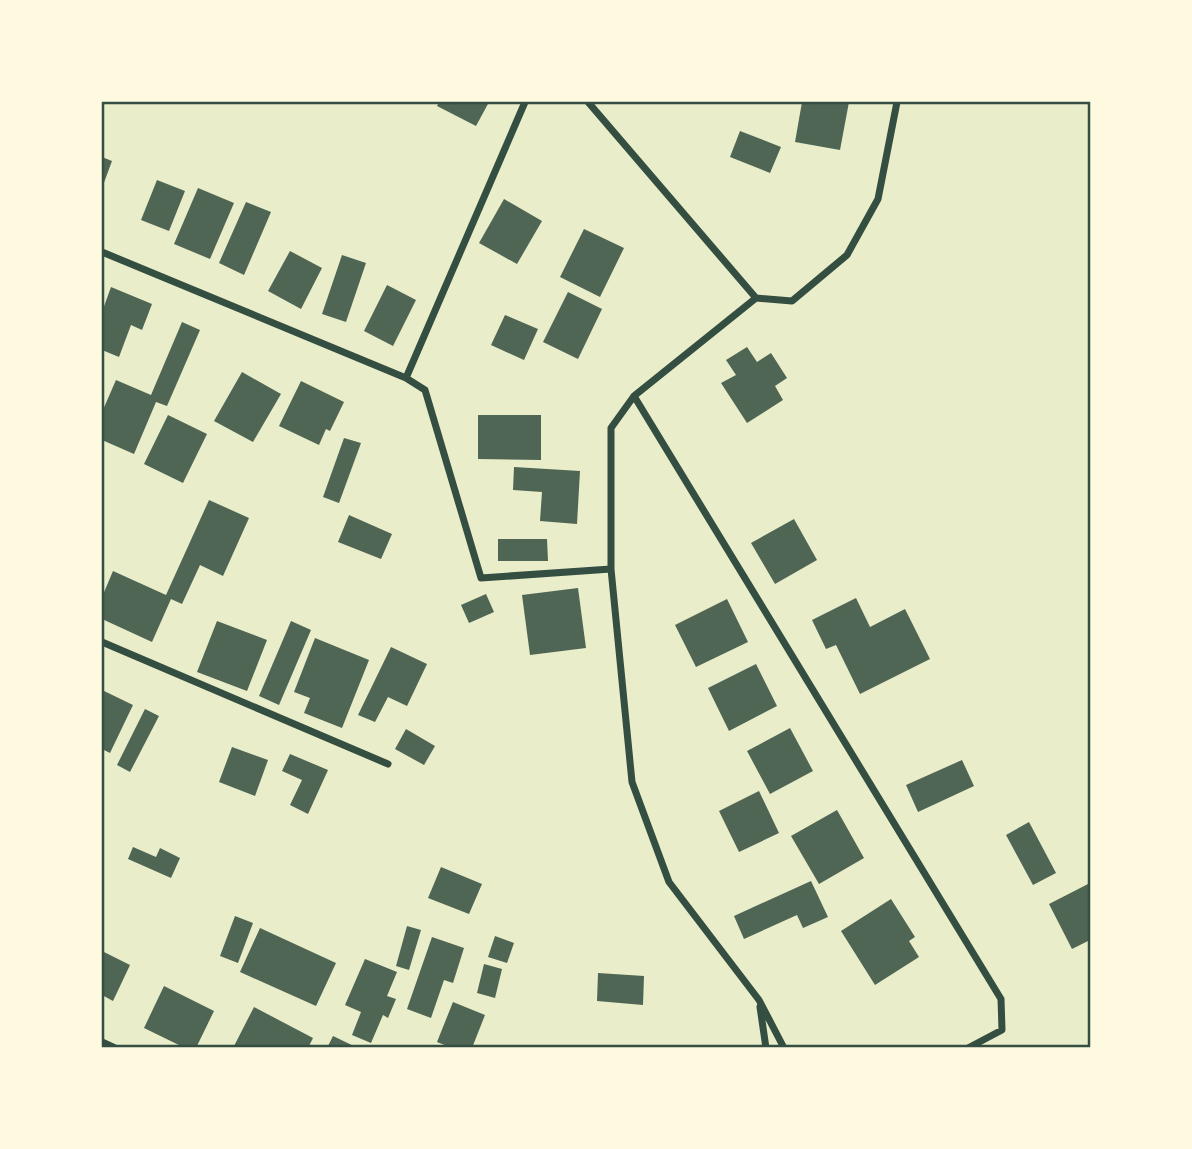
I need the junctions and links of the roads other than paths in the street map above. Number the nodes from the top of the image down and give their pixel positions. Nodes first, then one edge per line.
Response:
1 (525, 102) edge
2 (588, 102) edge
3 (897, 102) edge
4 (102, 252) edge
5 (756, 298) junction
6 (406, 378) junction
7 (634, 396) junction
8 (611, 569) junction
9 (102, 642) edge
10 (388, 764) dead end
11 (759, 1000) junction
12 (102, 1042) edge
13 (115, 1048) edge
14 (766, 1048) edge
15 (784, 1048) edge
16 (968, 1048) edge

1 - 6 street
2 - 5 street
3 - 5 street
4 - 6 street
5 - 7 street
6 - 8 street
7 - 8 street
7 - 16 street
8 - 11 street
9 - 10 street
11 - 14 street
11 - 15 street
12 - 13 street

